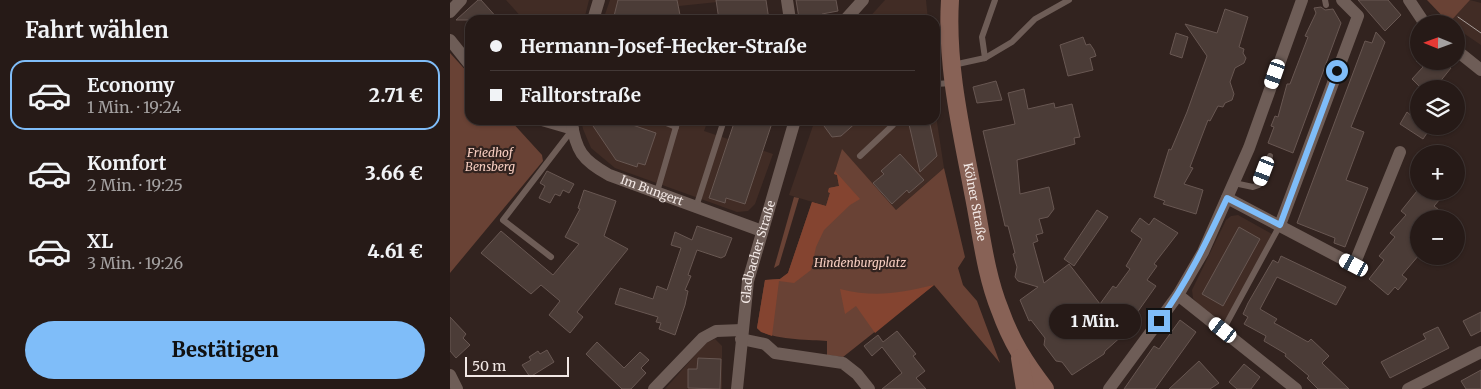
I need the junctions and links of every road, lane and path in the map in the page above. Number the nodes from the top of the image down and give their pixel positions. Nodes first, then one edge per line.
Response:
1 (461, 0) edge
2 (599, 0) edge
3 (786, 0) edge
4 (863, 0) edge
5 (950, 0) edge
6 (995, 0) edge
7 (1069, 0) edge
8 (1302, 0) edge
9 (1342, 0) edge
10 (1409, 0) edge
11 (450, 12) edge
12 (595, 15) edge
13 (789, 15) edge
14 (850, 15) edge
15 (1419, 15) edge
16 (450, 40) edge
17 (1465, 57) edge
18 (985, 58) junction
19 (465, 59) edge
20 (1481, 70) edge
21 (953, 74) junction
22 (940, 81) edge
23 (572, 125) edge
24 (677, 125) edge
25 (722, 125) edge
26 (794, 125) edge
27 (893, 125) edge
28 (1400, 152) dead end
29 (860, 156) dead end
30 (1270, 156) dead end
31 (1234, 182) junction
32 (656, 192) junction
33 (1227, 198) junction
34 (696, 207) junction
35 (1280, 225) junction
36 (762, 230) junction
37 (551, 257) dead end
38 (1178, 295) junction
39 (1223, 330) junction
40 (741, 335) junction
41 (1481, 352) edge
42 (1020, 357) junction
43 (450, 375) edge
44 (457, 389) edge
45 (654, 389) edge
46 (737, 389) edge
47 (869, 389) edge
48 (1025, 389) edge
49 (1045, 389) edge
50 (1109, 389) edge
51 (1296, 389) edge
52 (1408, 389) edge

1 - 11 street
2 - 12 street
3 - 13 street
4 - 14 street
5 - 21 main road, Kölner Straße
6 - 18 lane
7 - 18 lane
8 - 31 street
9 - 35 street
10 - 15 street
16 - 19 street
17 - 20 street
18 - 21 lane
21 - 22 lane
21 - 42 main road, Kölner Straße
23 - 32 street, Im Bungert
23 - 37 lane
24 - 32 lane
25 - 34 lane
26 - 36 street, Gladbacher Straße
27 - 29 lane
28 - 35 street
30 - 31 lane
31 - 33 street
32 - 34 street, Im Bungert
33 - 35 street
33 - 38 street
34 - 36 street, Im Bungert
35 - 39 lane
36 - 40 street, Gladbacher Straße
38 - 39 street
38 - 50 street
39 - 51 street
40 - 45 street
40 - 46 street, Gladbacher Straße
40 - 47 street
41 - 52 street
42 - 48 main road
42 - 49 main road, Kölner Straße
43 - 44 street

